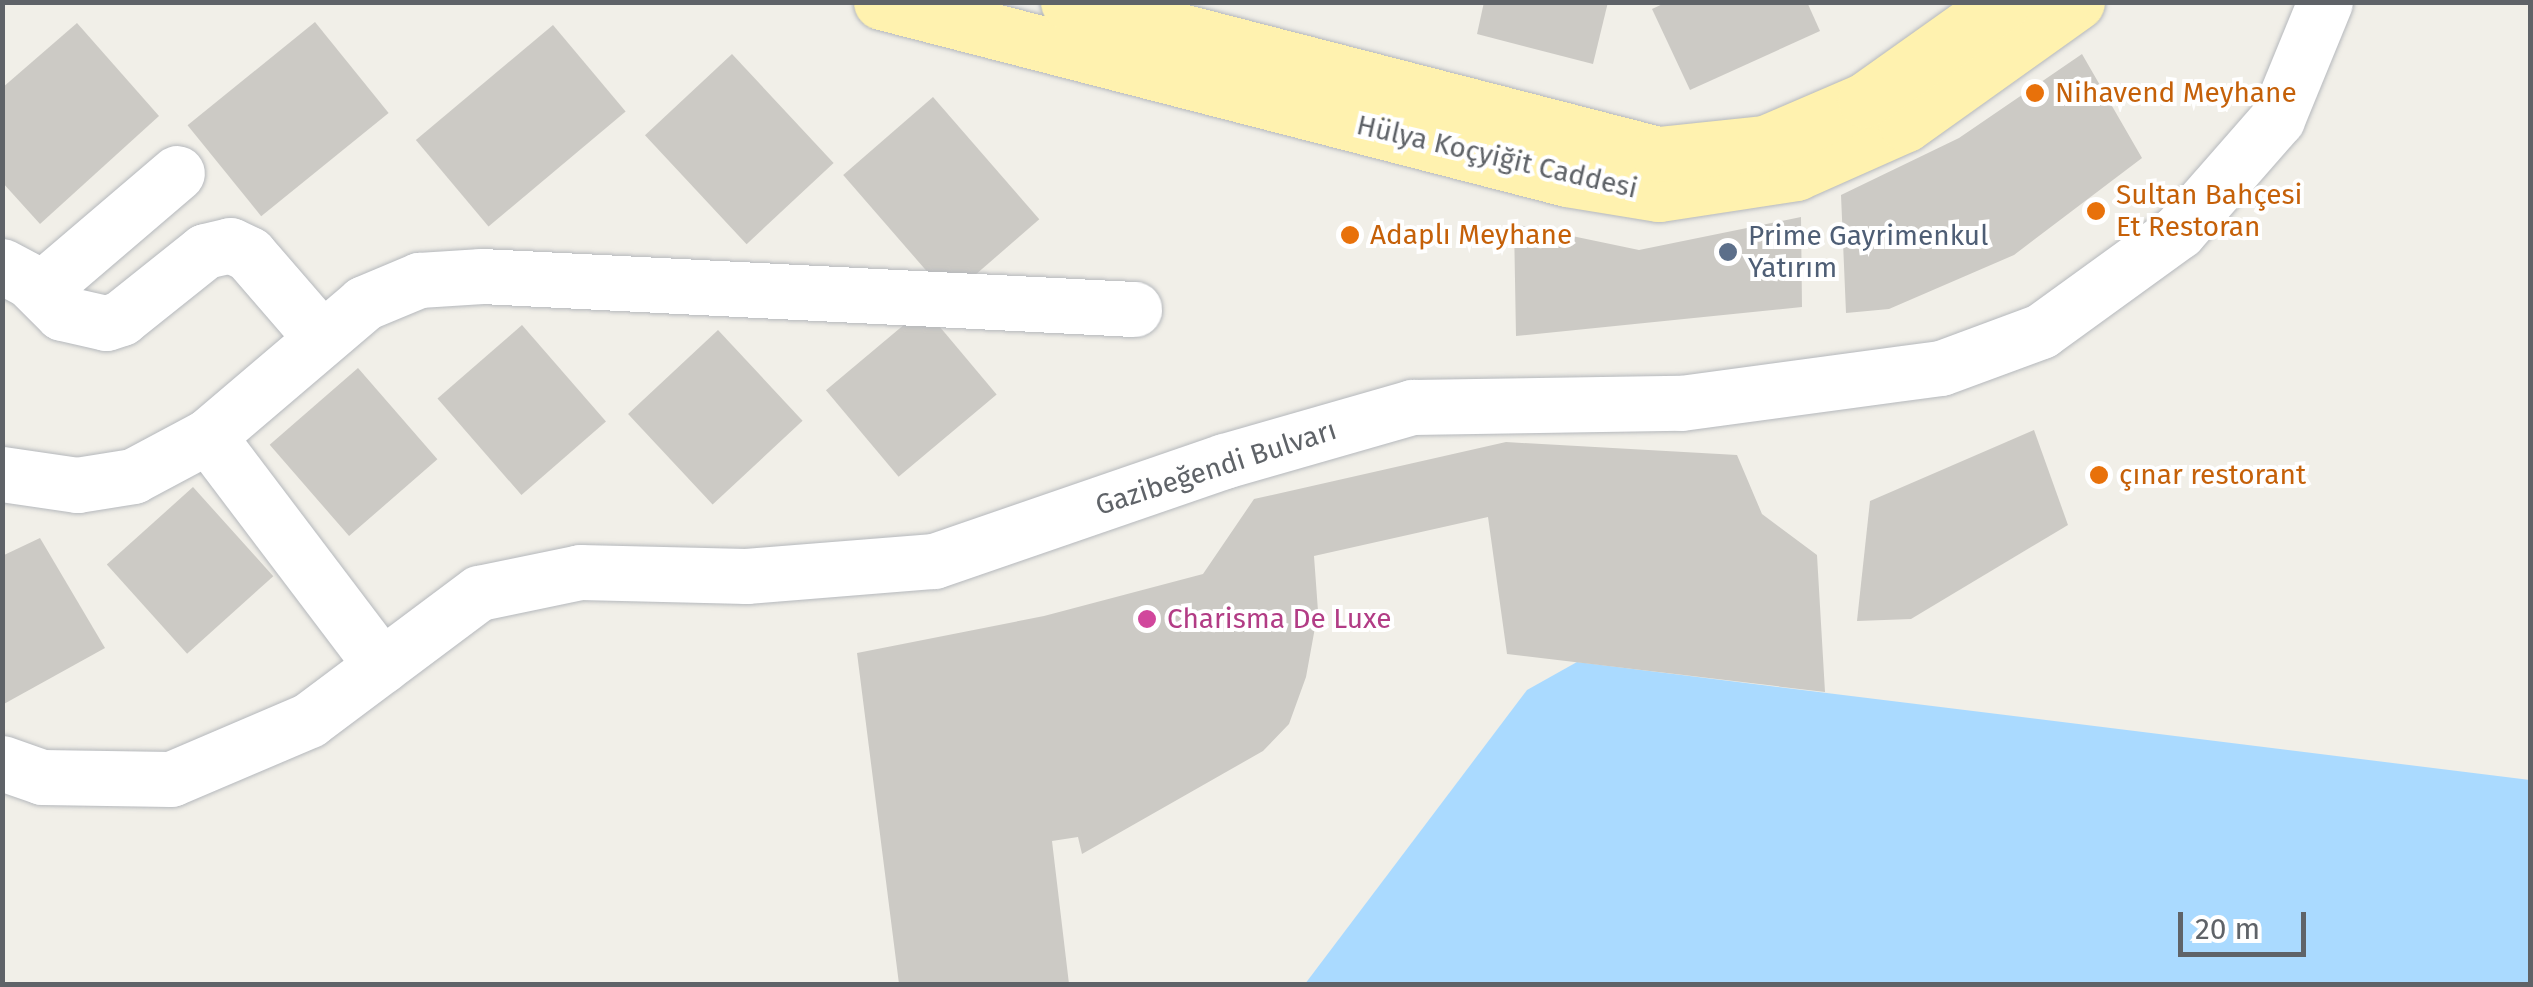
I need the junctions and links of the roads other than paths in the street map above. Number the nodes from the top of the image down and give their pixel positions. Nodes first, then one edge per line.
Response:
1 (881, 2) edge
2 (1068, 2) edge
3 (2003, 2) edge
4 (2077, 2) edge
5 (2324, 2) edge
6 (177, 173) dead end
7 (21, 278) edge
8 (1134, 309) dead end
9 (320, 337) junction
10 (208, 436) junction
11 (2, 474) edge
12 (382, 666) junction
13 (2, 763) edge

1 - 4 main road, Hülya Koçyiğit Caddesi
2 - 3 main road, Hülya Koçyiğit Caddesi
5 - 12 street, Gazibeğendi Bulvarı
6 - 7 street
7 - 9 street
8 - 9 street
9 - 10 street
10 - 11 street
10 - 12 street
12 - 13 street, Gazibeğendi Bulvarı

